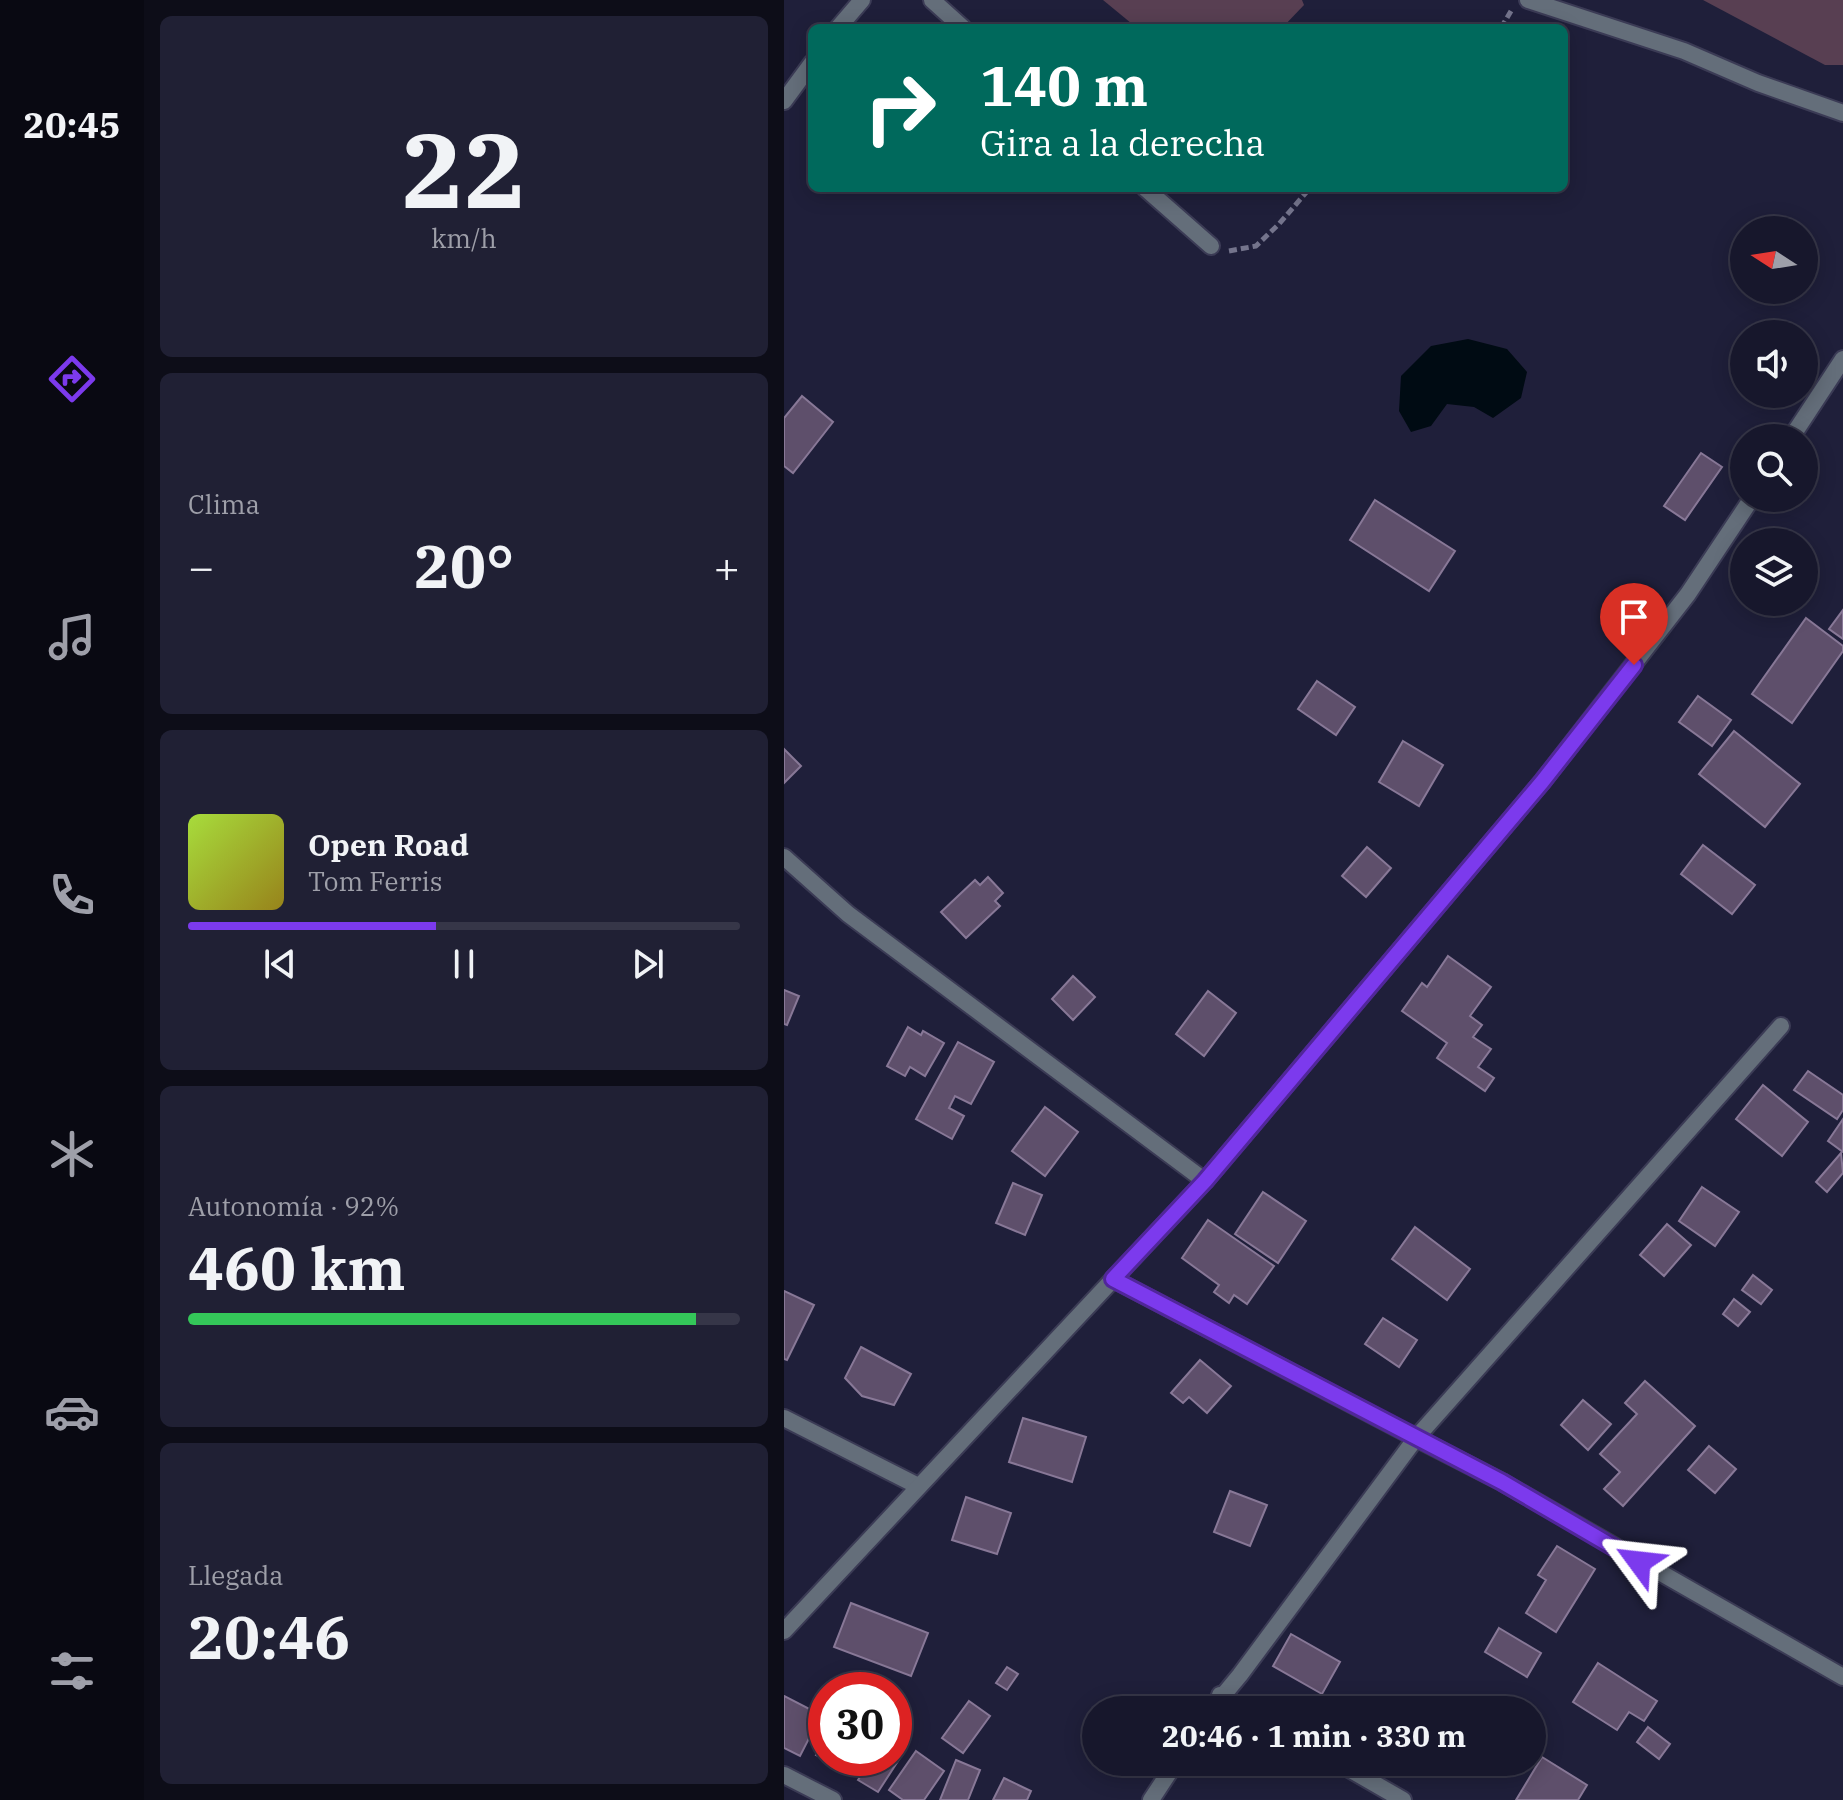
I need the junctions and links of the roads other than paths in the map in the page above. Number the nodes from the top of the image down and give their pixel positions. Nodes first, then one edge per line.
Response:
1 (862, 0) edge
2 (932, 0) edge
3 (1528, 0) edge
4 (841, 24) edge
5 (959, 24) edge
6 (808, 68) edge
7 (784, 101) edge
8 (1843, 113) edge
9 (1150, 192) edge
10 (1211, 246) road end
11 (1843, 359) edge
12 (1800, 424) edge
13 (1743, 512) edge
14 (784, 857) edge
15 (1781, 1026) dead end
16 (1205, 1181) junction
17 (1113, 1279) junction
18 (784, 1418) edge
19 (1416, 1438) junction
20 (918, 1486) junction
21 (784, 1631) edge
22 (1843, 1677) edge
23 (1220, 1695) edge
24 (784, 1775) edge
25 (1167, 1776) edge
26 (1361, 1776) edge
27 (833, 1800) edge
28 (1151, 1800) edge
29 (1403, 1800) edge

1 - 4 street
2 - 5 street
3 - 8 street
6 - 7 street
9 - 10 street
11 - 12 street
13 - 16 street
14 - 16 street
15 - 19 street
16 - 17 street
17 - 19 street
17 - 20 street
18 - 20 street
19 - 22 street
19 - 23 street
20 - 21 street
24 - 27 street
25 - 28 street
26 - 29 street

